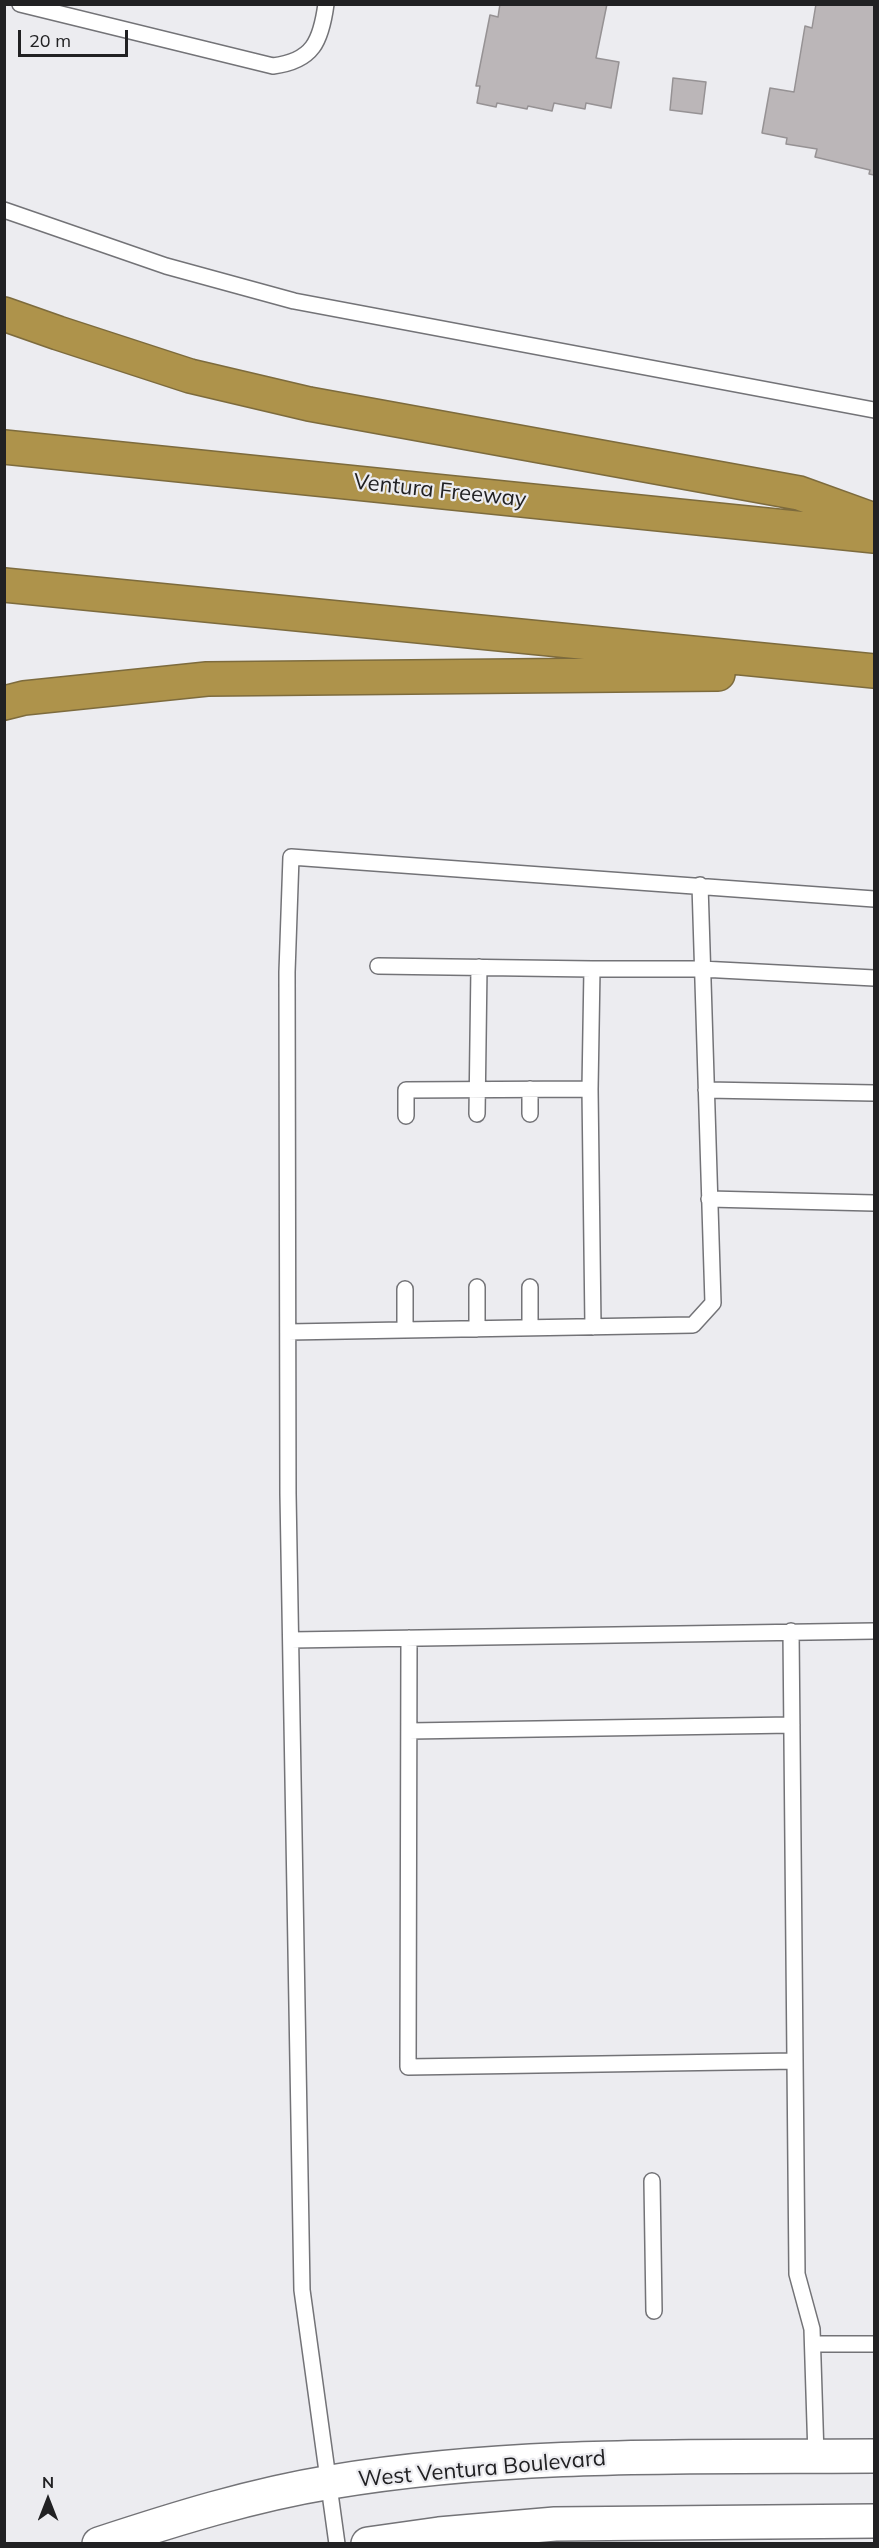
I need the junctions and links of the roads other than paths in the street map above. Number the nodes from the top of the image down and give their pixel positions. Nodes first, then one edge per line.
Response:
1 (20, 4) edge
2 (326, 4) edge
3 (4, 210) edge
4 (4, 314) edge
5 (874, 410) edge
6 (4, 447) edge
7 (874, 520) edge
8 (874, 536) edge
9 (4, 585) edge
10 (874, 672) edge
11 (4, 703) edge
12 (700, 885) junction
13 (874, 899) edge
14 (378, 966) dead end
15 (479, 967) junction
16 (592, 969) junction
17 (701, 969) junction
18 (874, 978) edge
19 (477, 1089) junction
20 (530, 1089) junction
21 (590, 1089) junction
22 (706, 1090) junction
23 (874, 1093) edge
24 (477, 1114) dead end
25 (530, 1114) dead end
26 (406, 1116) dead end
27 (709, 1199) junction
28 (874, 1203) edge
29 (477, 1287) dead end
30 (530, 1287) dead end
31 (405, 1289) dead end
32 (593, 1327) junction
33 (530, 1328) junction
34 (477, 1329) junction
35 (405, 1330) junction
36 (288, 1332) junction
37 (791, 1631) junction
38 (874, 1631) edge
39 (409, 1638) junction
40 (291, 1640) junction
41 (792, 1725) junction
42 (409, 1731) junction
43 (795, 2061) junction
44 (652, 2181) dead end
45 (654, 2311) dead end
46 (813, 2344) junction
47 (874, 2344) edge
48 (816, 2456) junction
49 (874, 2456) edge
50 (330, 2482) junction
51 (874, 2521) edge
52 (99, 2544) edge
53 (337, 2544) edge
54 (368, 2544) edge

1 - 2 lane
3 - 5 lane
4 - 7 highway
6 - 8 highway, Ventura Freeway
9 - 10 highway
10 - 11 highway
12 - 13 lane
12 - 17 lane
12 - 36 lane
14 - 15 lane
15 - 16 lane
15 - 19 lane
16 - 17 lane
16 - 21 lane
17 - 18 lane
17 - 22 lane
19 - 20 lane
19 - 24 lane
19 - 26 lane
20 - 21 lane
20 - 25 lane
21 - 32 lane
22 - 23 lane
22 - 27 lane
27 - 28 lane
27 - 32 lane
29 - 34 lane
30 - 33 lane
31 - 35 lane
32 - 33 lane
33 - 34 lane
34 - 35 lane
35 - 36 lane
36 - 40 lane
37 - 38 lane
37 - 39 lane
37 - 41 lane
39 - 40 lane
39 - 42 lane
40 - 50 lane
41 - 42 lane
41 - 43 lane
42 - 43 lane
43 - 46 lane
44 - 45 lane
46 - 47 lane
46 - 48 lane
48 - 49 street, West Ventura Boulevard
48 - 50 street, West Ventura Boulevard
50 - 52 street, West Ventura Boulevard
50 - 53 lane
51 - 54 street

